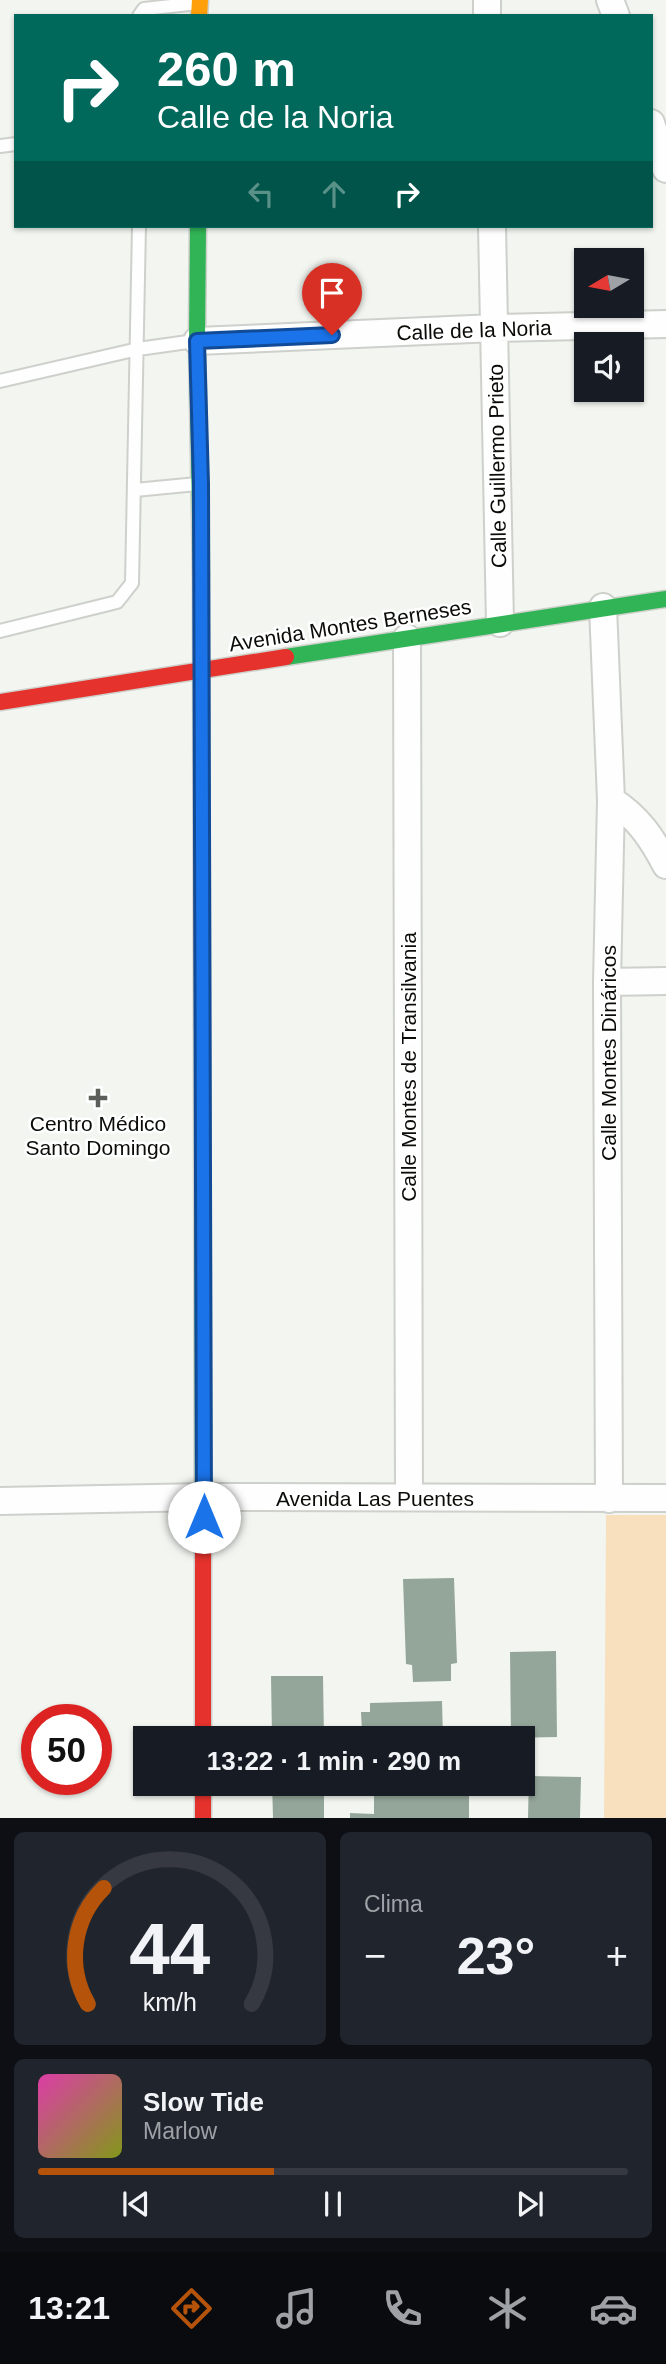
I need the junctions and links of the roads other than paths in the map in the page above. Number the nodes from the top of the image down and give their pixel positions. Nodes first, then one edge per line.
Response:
1 (200, 6) edge
2 (140, 14) edge
3 (653, 129) edge
4 (666, 169) edge
5 (139, 228) edge
6 (198, 228) edge
7 (492, 228) edge
8 (666, 324) edge
9 (495, 328) junction
10 (197, 341) junction
11 (138, 349) junction
12 (0, 381) edge
13 (201, 484) junction
14 (135, 490) junction
15 (666, 600) edge
16 (603, 607) junction
17 (500, 622) junction
18 (0, 631) edge
19 (407, 638) junction
20 (201, 671) junction
21 (0, 702) edge
22 (611, 800) junction
23 (666, 865) edge
24 (666, 981) edge
25 (607, 982) junction
26 (204, 1497) junction
27 (409, 1497) junction
28 (666, 1498) edge
29 (609, 1499) junction
30 (0, 1501) edge
31 (203, 1726) edge
32 (203, 1796) edge
33 (203, 1818) edge

1 - 2 lane
3 - 4 street
5 - 11 lane
6 - 10 main road
7 - 9 street, Calle Guillermo Prieto
8 - 9 street, Calle de la Noria
9 - 10 street, Calle de la Noria
9 - 17 street, Calle Guillermo Prieto
10 - 11 lane
10 - 13 main road
11 - 12 lane
11 - 14 lane
13 - 14 lane
13 - 20 main road
14 - 18 lane
15 - 16 main road, Avenida Montes Berneses
16 - 17 main road, Avenida Montes Berneses
16 - 22 street, Calle Montes Dináricos
17 - 19 main road, Avenida Montes Berneses
19 - 20 main road, Avenida Montes Berneses
19 - 27 street, Calle Montes de Transilvania
20 - 21 main road, Avenida Montes Berneses
20 - 26 main road
22 - 23 street
22 - 25 street, Calle Montes Dináricos
24 - 25 street
25 - 29 street, Calle Montes Dináricos
26 - 27 street, Avenida Las Puentes
26 - 30 street, Avenida Las Puentes
26 - 31 main road
27 - 29 street, Avenida Las Puentes
28 - 29 street, Avenida Las Puentes
32 - 33 main road

